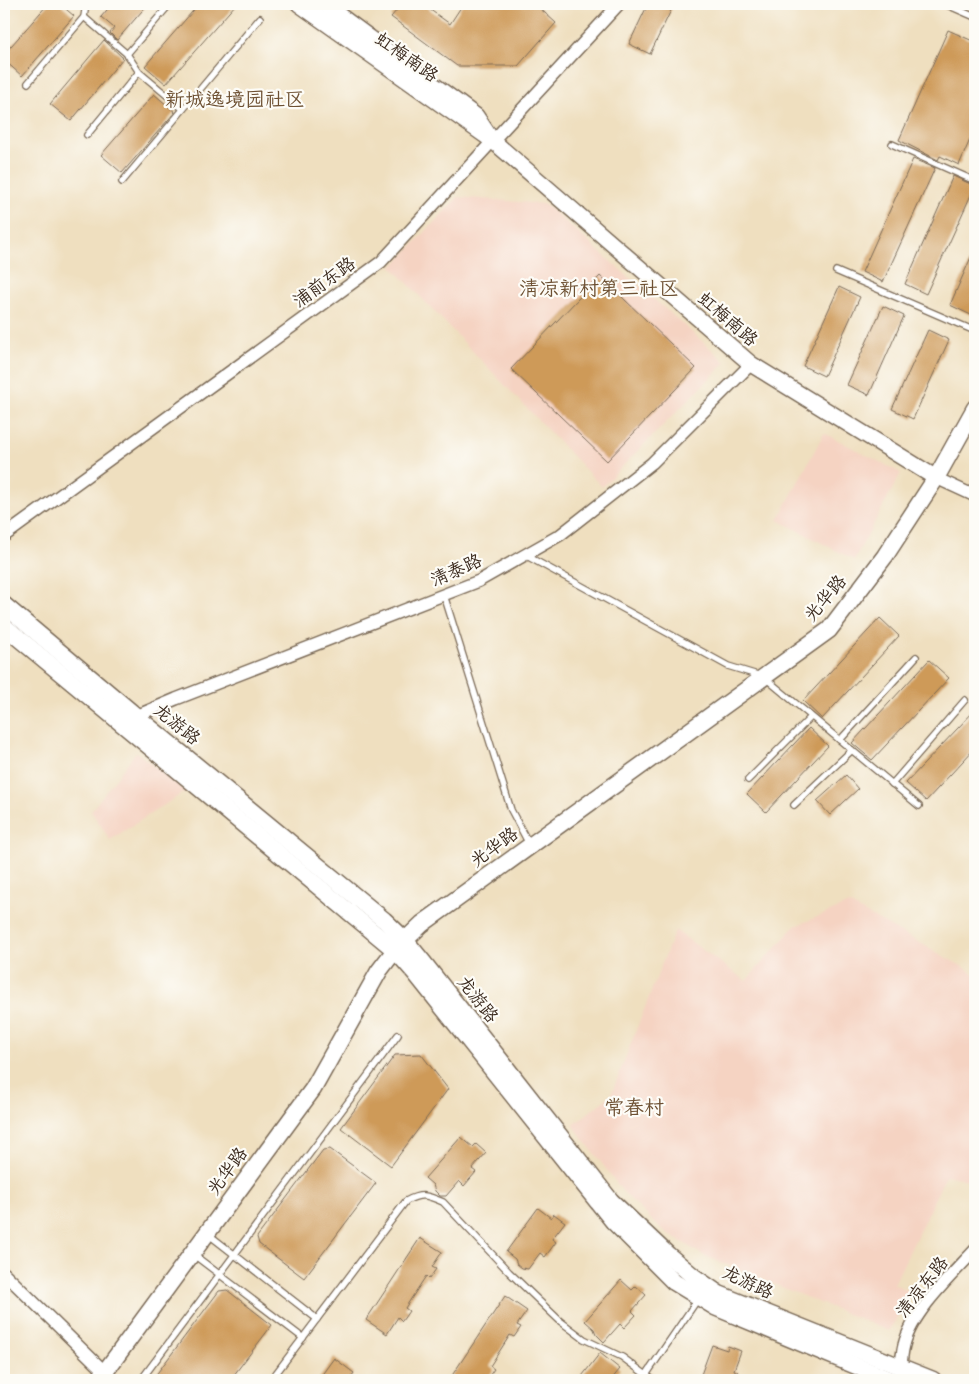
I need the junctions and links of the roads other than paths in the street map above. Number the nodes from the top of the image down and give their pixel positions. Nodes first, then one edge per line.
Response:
1 (86, 4) edge
2 (170, 4) edge
3 (299, 4) edge
4 (324, 4) edge
5 (619, 4) edge
6 (945, 4) edge
7 (84, 17) junction
8 (975, 17) edge
9 (260, 18) dead end
10 (127, 54) junction
11 (139, 72) junction
12 (28, 83) dead end
13 (183, 109) junction
14 (87, 135) dead end
15 (493, 141) junction
16 (892, 144) dead end
17 (975, 181) edge
18 (122, 182) dead end
19 (836, 271) dead end
20 (975, 331) edge
21 (751, 364) junction
22 (975, 408) edge
23 (936, 478) junction
24 (975, 496) edge
25 (4, 536) edge
26 (524, 555) junction
27 (444, 595) junction
28 (4, 605) edge
29 (4, 626) edge
30 (916, 657) dead end
31 (764, 677) junction
32 (965, 700) dead end
33 (812, 717) junction
34 (131, 722) junction
35 (840, 740) junction
36 (852, 750) junction
37 (748, 780) dead end
38 (892, 784) junction
39 (794, 805) dead end
40 (919, 806) dead end
41 (530, 846) junction
42 (400, 945) junction
43 (398, 1035) dead end
44 (207, 1233) junction
45 (975, 1250) edge
46 (192, 1254) junction
47 (234, 1255) junction
48 (4, 1273) edge
49 (220, 1274) junction
50 (699, 1297) junction
51 (317, 1318) junction
52 (303, 1338) junction
53 (901, 1374) edge
54 (646, 1375) junction
55 (102, 1376) edge
56 (141, 1380) edge
57 (271, 1380) edge
58 (653, 1380) edge
59 (890, 1380) edge
60 (933, 1380) edge

1 - 7 lane
2 - 10 lane
3 - 15 street, 虹梅南路
4 - 15 street, 虹梅南路
5 - 15 street, 浦前东路
6 - 8 lane
7 - 10 lane
7 - 12 lane
9 - 13 lane
10 - 11 lane
11 - 13 lane
11 - 14 lane
13 - 18 lane
15 - 21 street, 虹梅南路
15 - 25 street, 浦前东路
16 - 17 lane
19 - 20 lane
21 - 23 street, 虹梅南路
21 - 26 street, 清泰路
22 - 23 main road, 光华路
23 - 24 street
23 - 31 main road, 光华路
26 - 27 street, 清泰路
26 - 31 lane
27 - 34 street, 清泰路
27 - 41 lane
28 - 34 main road, 龙游路
29 - 34 main road, 龙游路
30 - 35 lane
31 - 33 lane
31 - 41 main road, 光华路
32 - 38 lane
33 - 35 lane
33 - 37 lane
34 - 42 main road, 龙游路
35 - 36 lane
36 - 38 lane
36 - 39 lane
38 - 40 lane
41 - 42 main road, 光华路
42 - 44 main road, 光华路
42 - 50 main road, 龙游路
42 - 53 main road, 龙游路
43 - 47 lane
44 - 46 main road, 光华路
44 - 47 lane
45 - 53 street, 清凉东路
46 - 49 lane
46 - 55 main road, 光华路
47 - 49 lane
47 - 51 lane
48 - 55 street
49 - 52 lane
49 - 56 lane
50 - 54 lane
50 - 59 main road, 龙游路
51 - 52 lane
51 - 54 lane
52 - 57 lane
53 - 60 main road, 龙游路
54 - 58 lane

